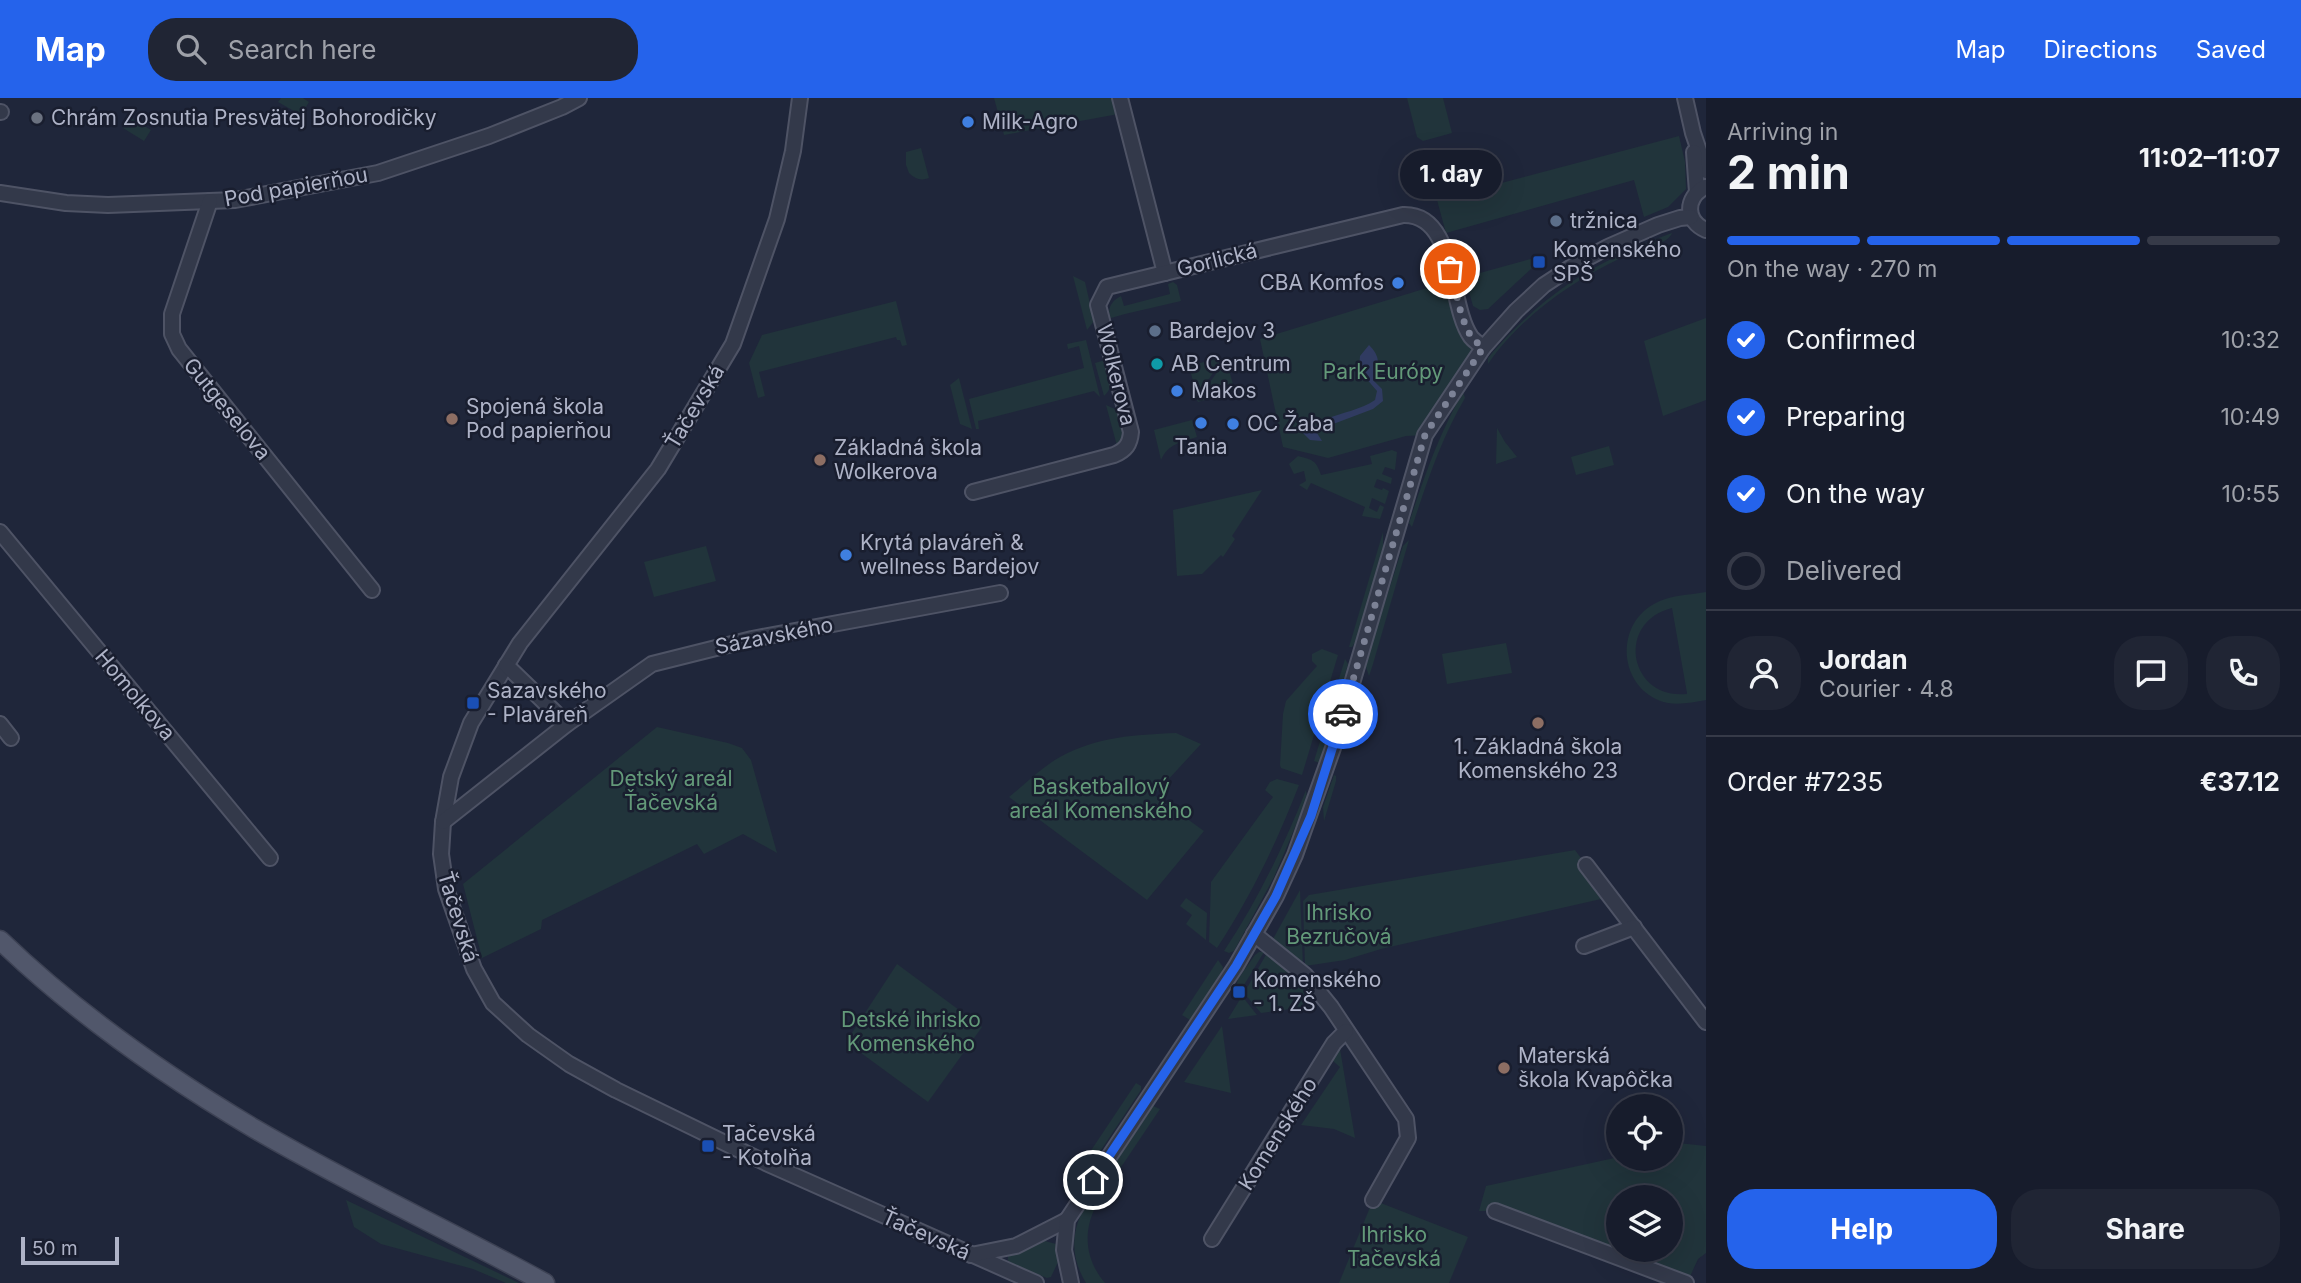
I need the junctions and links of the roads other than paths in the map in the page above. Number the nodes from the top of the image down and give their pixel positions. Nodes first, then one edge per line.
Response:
1 (579, 98) edge
2 (800, 98) edge
3 (1120, 98) edge
4 (1685, 98) edge
5 (1693, 133) junction
6 (1706, 171) edge
7 (1701, 189) edge
8 (0, 193) edge
9 (210, 201) junction
10 (1691, 217) junction
11 (1706, 230) edge
12 (1165, 273) junction
13 (1483, 348) junction
14 (974, 492) dead end
15 (0, 531) edge
16 (372, 590) dead end
17 (1000, 593) dead end
18 (506, 665) junction
19 (0, 724) edge
20 (567, 724) junction
21 (11, 738) dead end
22 (443, 822) junction
23 (270, 858) dead end
24 (1586, 865) dead end
25 (1634, 927) junction
26 (1254, 934) junction
27 (0, 940) edge
28 (1584, 946) dead end
29 (1706, 1022) edge
30 (1346, 1031) junction
31 (1373, 1200) dead end
32 (1495, 1211) dead end
33 (1067, 1220) junction
34 (1212, 1239) dead end
35 (971, 1255) junction
36 (545, 1283) edge
37 (1036, 1283) edge
38 (1071, 1283) edge
39 (1686, 1283) edge

1 - 9 street, Pod papierňou
2 - 18 street, Ťačevská
3 - 12 street, Gorlická
4 - 5 street
5 - 6 street
5 - 7 street
7 - 10 street
8 - 9 street, Pod papierňou
9 - 16 street, Gutgeselova
10 - 11 street
10 - 13 street
12 - 13 street, Gorlická
12 - 14 street, Wolkerova
13 - 26 street
15 - 23 street, Homolkova
17 - 20 street, Sázavského
18 - 20 street
18 - 22 street, Ťačevská
19 - 21 street
20 - 22 street, Sázavského
22 - 35 street, Ťačevská
24 - 25 street
25 - 28 street
25 - 29 street
26 - 30 street
26 - 33 street
27 - 36 main road
30 - 31 street
30 - 34 street, Komenského
32 - 39 street
33 - 35 street
33 - 38 street
35 - 37 street, Ťačevská

